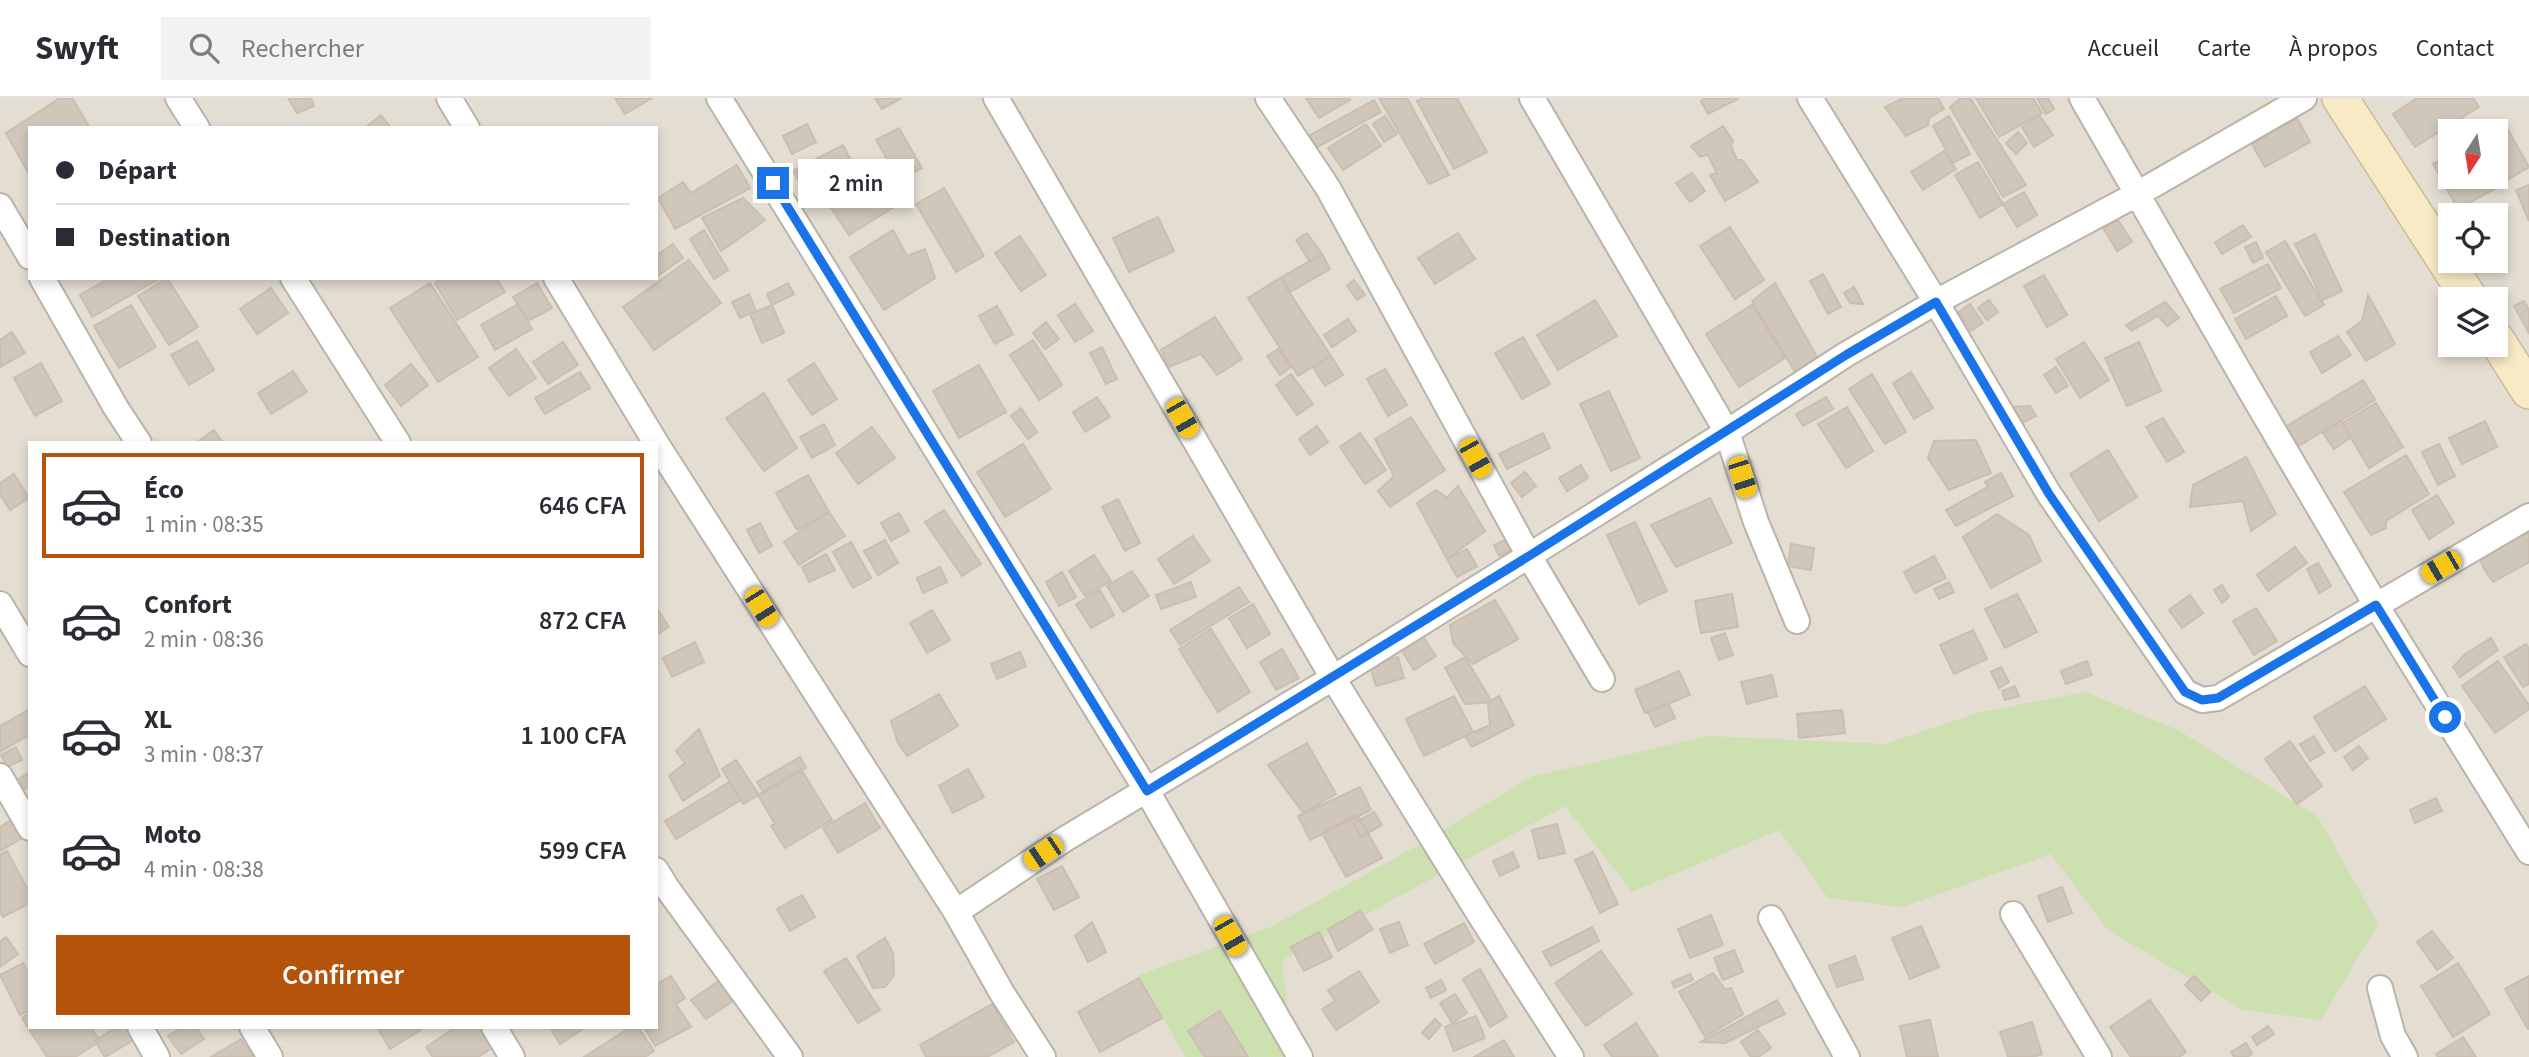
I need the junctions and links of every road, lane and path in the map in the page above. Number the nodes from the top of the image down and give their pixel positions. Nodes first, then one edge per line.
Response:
1 (178, 98) edge
2 (449, 98) edge
3 (719, 98) edge
4 (996, 98) edge
5 (1268, 98) edge
6 (1532, 98) edge
7 (1810, 98) edge
8 (2082, 98) edge
9 (2304, 98) edge
10 (2340, 98) edge
11 (196, 126) edge
12 (466, 126) edge
13 (2139, 193) junction
14 (0, 206) edge
15 (28, 254) edge
16 (43, 280) edge
17 (294, 280) edge
18 (557, 280) edge
19 (2462, 287) edge
20 (1936, 302) junction
21 (2507, 357) edge
22 (2529, 391) edge
23 (1727, 432) junction
24 (138, 441) edge
25 (397, 441) edge
26 (655, 441) edge
27 (658, 446) edge
28 (2529, 516) edge
29 (1529, 556) junction
30 (0, 604) edge
31 (2376, 605) junction
32 (1797, 621) dead end
33 (28, 651) edge
34 (1333, 678) junction
35 (1602, 680) dead end
36 (0, 776) edge
37 (1147, 791) junction
38 (28, 825) edge
39 (2529, 852) edge
40 (658, 873) edge
41 (956, 912) junction
42 (2013, 914) dead end
43 (1771, 918) dead end
44 (2380, 988) dead end
45 (141, 1029) edge
46 (253, 1029) edge
47 (495, 1029) edge
48 (157, 1057) edge
49 (270, 1057) edge
50 (512, 1057) edge
51 (790, 1057) edge
52 (1043, 1057) edge
53 (1300, 1057) edge
54 (1571, 1057) edge
55 (1847, 1057) edge
56 (2099, 1057) edge
57 (2405, 1057) edge

1 - 11 street
2 - 12 street
3 - 37 street
4 - 34 street
5 - 29 street
6 - 23 street
7 - 20 street
8 - 13 street
9 - 13 street
10 - 19 street
13 - 20 street
13 - 31 street
14 - 15 street
16 - 24 street
17 - 25 street
18 - 26 street
20 - 23 street
20 - 31 street
21 - 22 street
23 - 29 street
23 - 32 street
27 - 41 street
28 - 31 street
29 - 34 street
29 - 35 street
30 - 33 street
31 - 39 street
34 - 37 street
34 - 54 street
36 - 38 street
37 - 41 street
37 - 53 street
40 - 51 street
41 - 52 street
42 - 56 street
43 - 55 street
44 - 57 street
45 - 48 street
46 - 49 street
47 - 50 street

